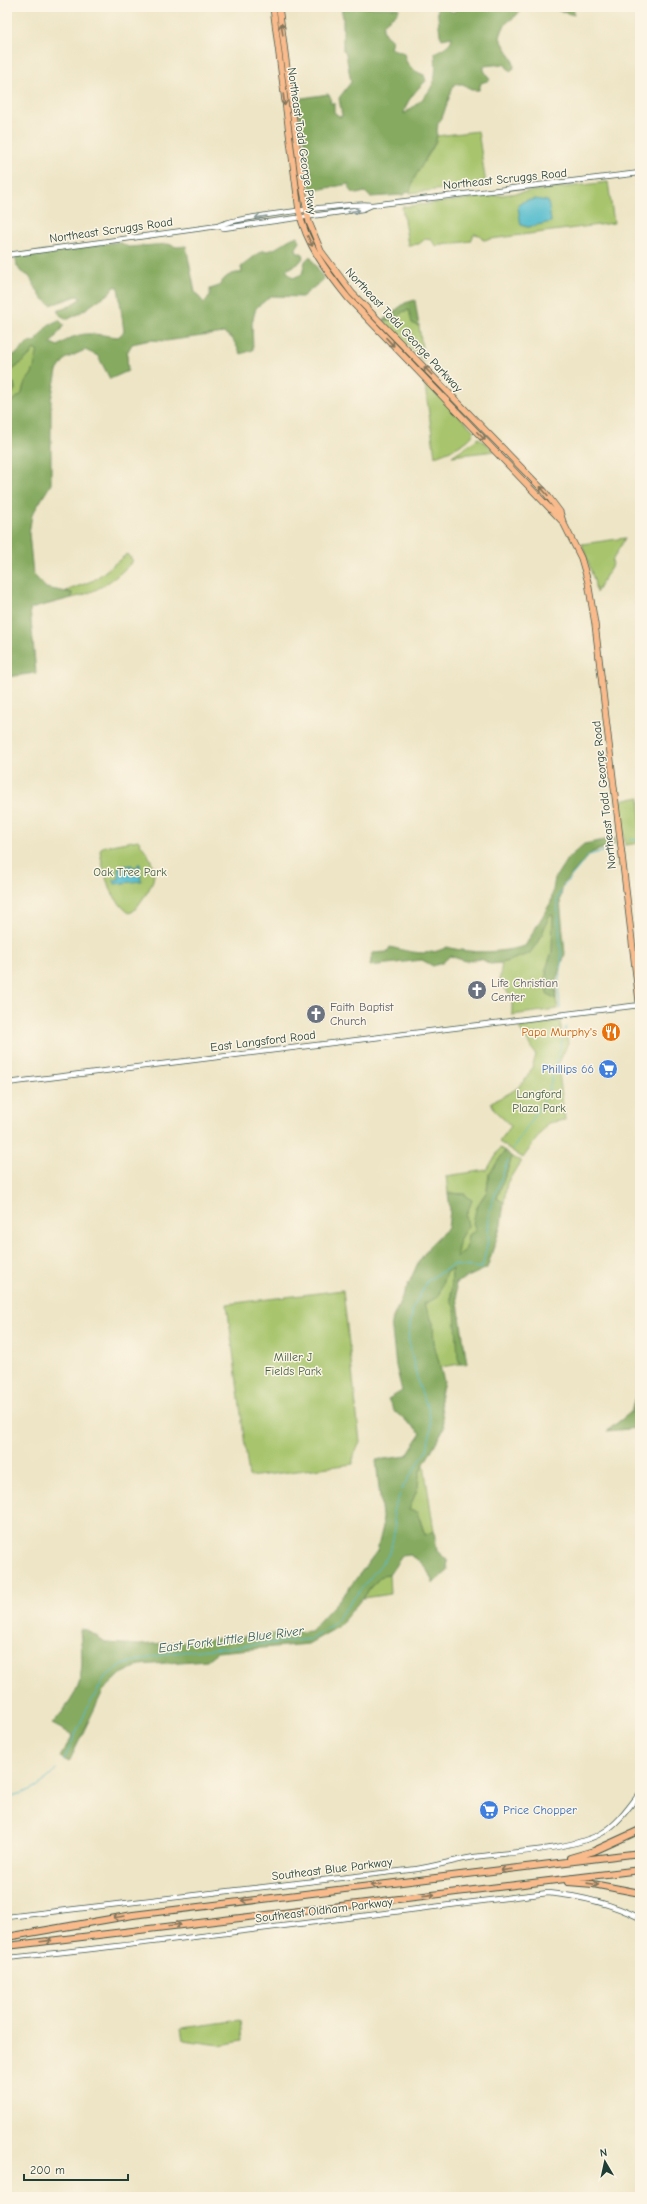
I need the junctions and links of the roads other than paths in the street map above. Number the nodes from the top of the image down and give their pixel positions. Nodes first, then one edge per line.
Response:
1 (273, 7) edge
2 (279, 7) edge
3 (287, 70) junction
4 (281, 71) junction
5 (640, 172) edge
6 (372, 205) junction
7 (306, 210) junction
8 (299, 211) junction
9 (308, 217) junction
10 (301, 218) junction
11 (218, 226) junction
12 (7, 255) edge
13 (563, 522) junction
14 (588, 582) joint
15 (640, 1007) edge
16 (7, 1083) edge
17 (640, 1793) edge
18 (640, 1830) edge
19 (640, 1853) edge
20 (544, 1865) junction
21 (640, 1870) edge
22 (499, 1887) junction
23 (640, 1893) edge
24 (7, 1917) edge
25 (640, 1918) edge
26 (7, 1937) edge
27 (7, 1946) edge
28 (7, 1958) edge

1 - 4 main road, Northeast Todd George Pkwy
3 -> 2 main road, Northeast Todd George Parkway
3 - 4 main road
3 - 7 main road, Northeast Todd George Parkway
4 -> 8 main road, Northeast Todd George Pkwy
5 - 6 street, Northeast Scruggs Road
6 - 7 street, Northeast Scruggs Road
9 -> 6 street, Northeast Scruggs Road
7 - 8 street, Northeast Scruggs Road
7 - 9 main road, Northeast Todd George Parkway
8 - 10 main road, Northeast Todd George Pkwy
8 -> 11 street, Northeast Scruggs Road
9 - 10 street, Northeast Scruggs Road
13 -> 9 main road, Northeast Todd George Parkway
10 - 11 street, Northeast Scruggs Road
10 -> 13 main road, Northeast Todd George Pkwy
11 - 12 street, Northeast Scruggs Road
13 - 14 main road, Northeast Todd George Parkway
14 - 15 main road, Northeast Todd George Road
15 - 16 street, East Langsford Road
17 - 24 street, Southeast Blue Parkway
18 - 20 highway
19 - 20 highway
20 -> 26 highway
21 - 22 highway
22 -> 23 highway
27 -> 22 highway
25 - 28 street, Southeast Oldham Parkway

